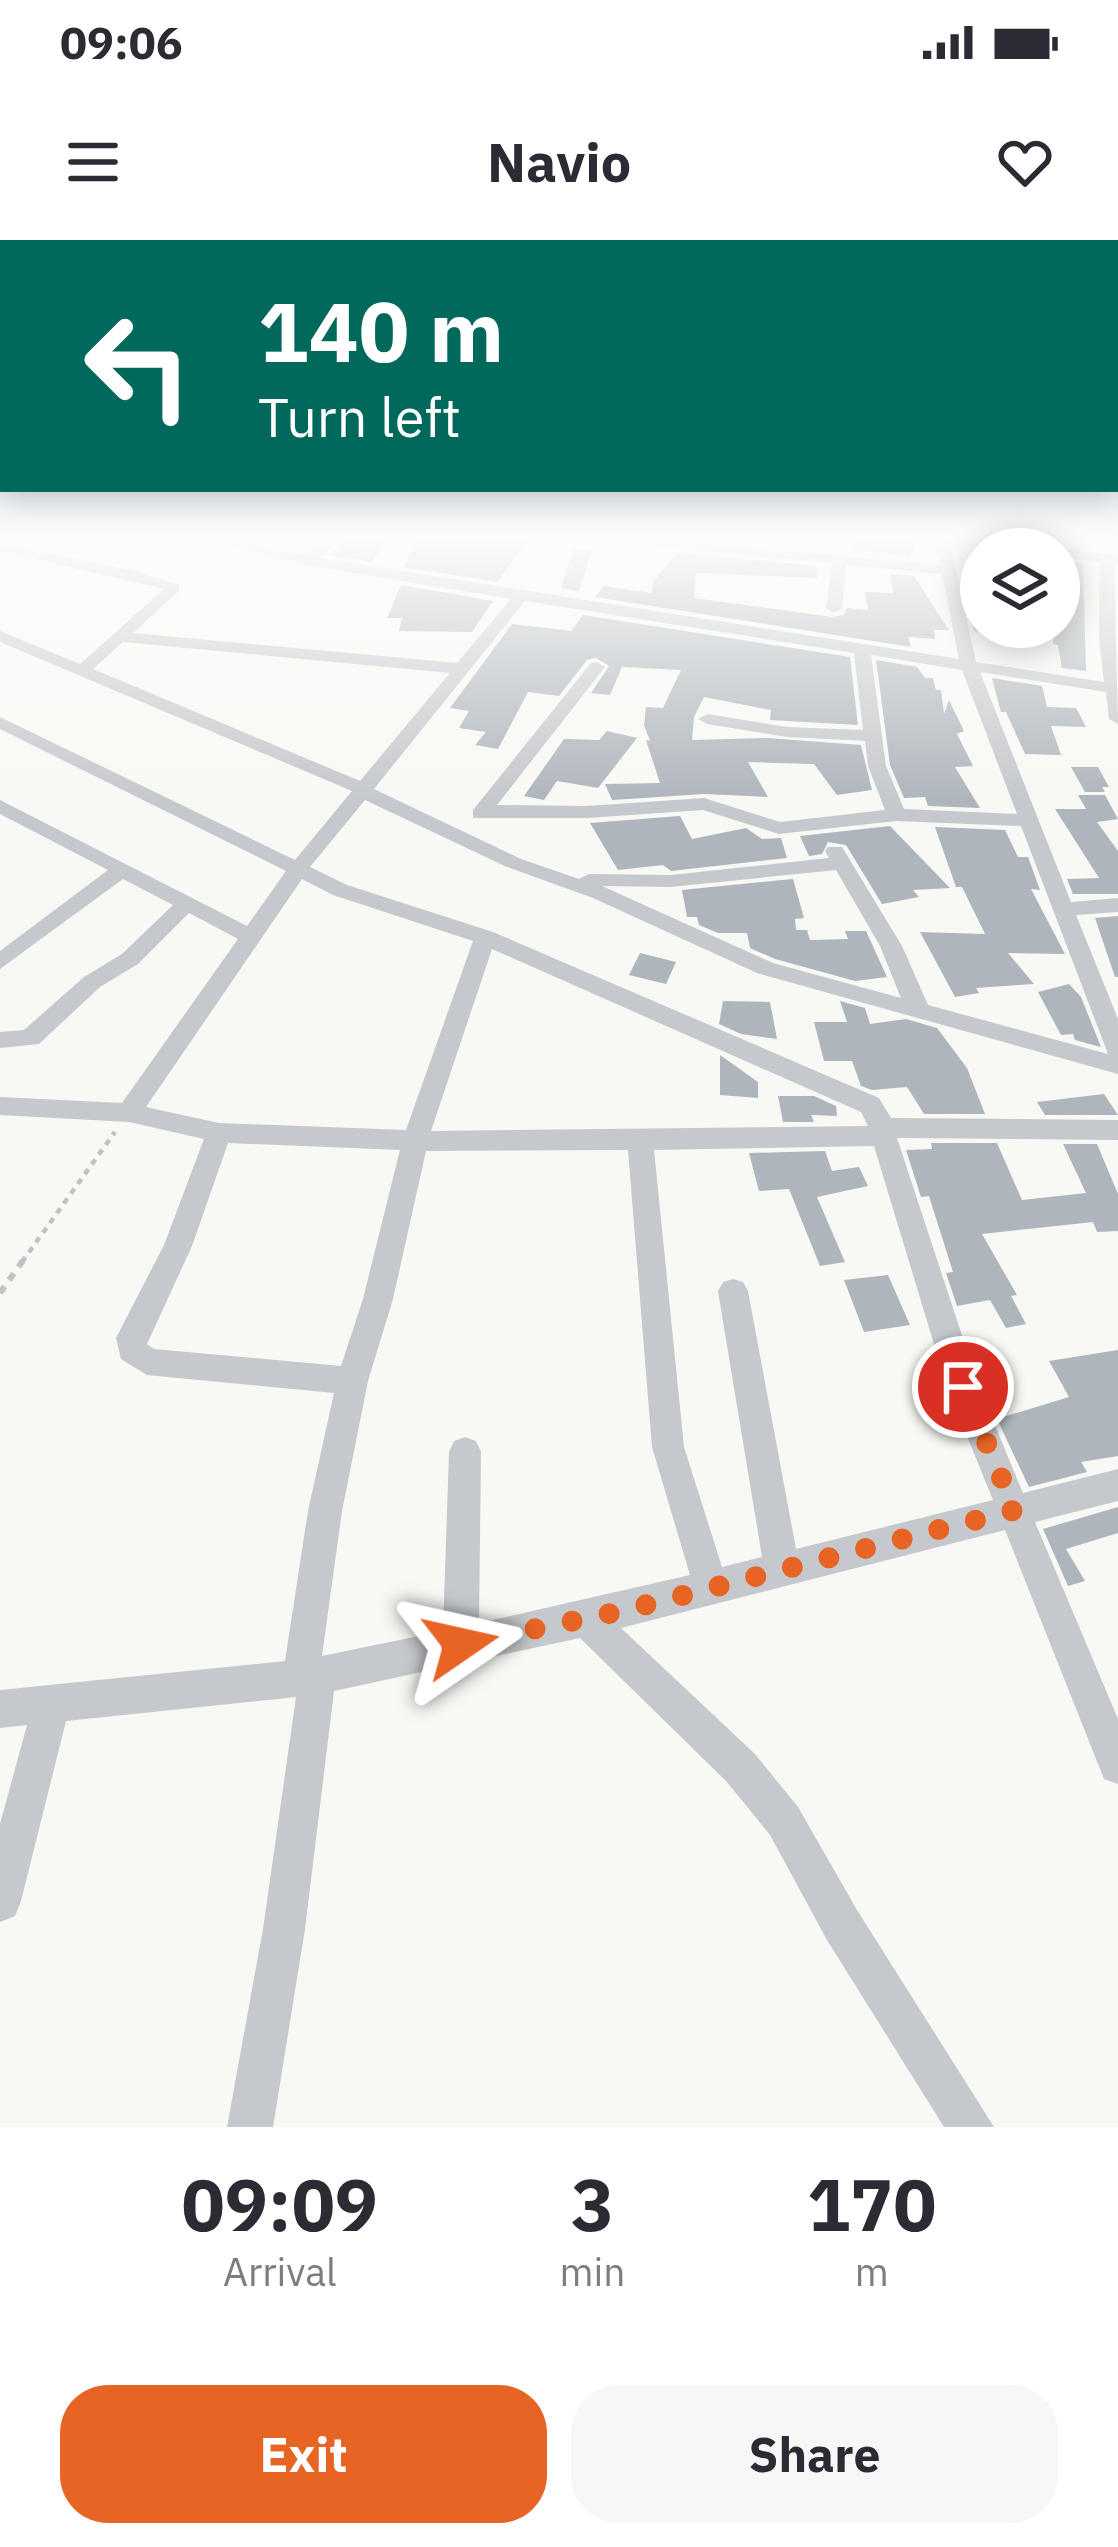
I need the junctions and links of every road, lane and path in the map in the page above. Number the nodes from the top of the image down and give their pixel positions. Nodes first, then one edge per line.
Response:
1 (135, 626) edge
2 (497, 626) edge
3 (710, 626) edge
4 (961, 626) edge
5 (1108, 626) edge
6 (0, 636) edge
7 (123, 637) junction
8 (862, 650) junction
9 (969, 666) junction
10 (597, 667) dead end
11 (464, 669) junction
12 (80, 670) junction
13 (1116, 689) edge
14 (707, 719) dead end
15 (1118, 719) edge
16 (0, 722) edge
17 (871, 736) junction
18 (360, 788) junction
19 (0, 806) edge
20 (487, 811) junction
21 (896, 815) junction
22 (1031, 821) junction
23 (822, 825) junction
24 (454, 836) junction
25 (842, 863) junction
26 (299, 868) junction
27 (120, 871) junction
28 (562, 878) junction
29 (184, 905) junction
30 (1118, 905) edge
31 (1066, 909) junction
32 (485, 937) junction
33 (250, 938) junction
34 (0, 962) edge
35 (920, 1012) junction
36 (0, 1040) edge
37 (1118, 1050) edge
38 (1118, 1065) edge
39 (0, 1106) edge
40 (129, 1113) junction
41 (1118, 1130) edge
42 (881, 1132) junction
43 (219, 1133) junction
44 (416, 1138) junction
45 (640, 1139) junction
46 (733, 1291) dead end
47 (0, 1293) edge
48 (352, 1381) junction
49 (466, 1452) dead end
50 (1118, 1485) edge
51 (1015, 1510) junction
52 (782, 1570) junction
53 (711, 1588) junction
54 (586, 1619) junction
55 (461, 1644) junction
56 (309, 1676) junction
57 (51, 1704) junction
58 (0, 1709) edge
59 (1118, 1765) edge
60 (0, 1901) edge
61 (250, 2127) edge
62 (971, 2127) edge

1 - 7 street
2 - 11 street
3 - 8 street
4 - 9 street
5 - 13 street
6 - 12 street
7 - 11 street
7 - 12 street
8 - 9 street
8 - 17 street
9 - 13 street
9 - 22 street
10 - 20 street
11 - 18 street
12 - 18 street
13 - 15 street
14 - 17 street
16 - 26 street
17 - 21 street
18 - 24 street
18 - 26 street
19 - 27 street
20 - 23 street
20 - 24 street
21 - 22 street
21 - 23 street
22 - 31 street
23 - 25 street
24 - 28 street
25 - 28 street
25 - 35 street
26 - 32 street
26 - 33 street
27 - 29 street
27 - 34 street
28 - 35 street
29 - 33 street
29 - 36 street
30 - 31 street
31 - 37 street
32 - 42 street
32 - 44 street
33 - 40 street
35 - 38 street
39 - 40 street
40 - 43 street
40 - 47 path
41 - 42 street
42 - 45 street
42 - 51 street
43 - 44 street
43 - 48 street
44 - 45 street
44 - 48 street
45 - 53 street
46 - 52 street
48 - 56 street
49 - 55 street
50 - 51 street
51 - 52 street
51 - 59 street
52 - 53 street
53 - 54 street
54 - 55 street
54 - 62 street
55 - 56 street
56 - 57 street
56 - 61 street
57 - 58 street
57 - 60 street

